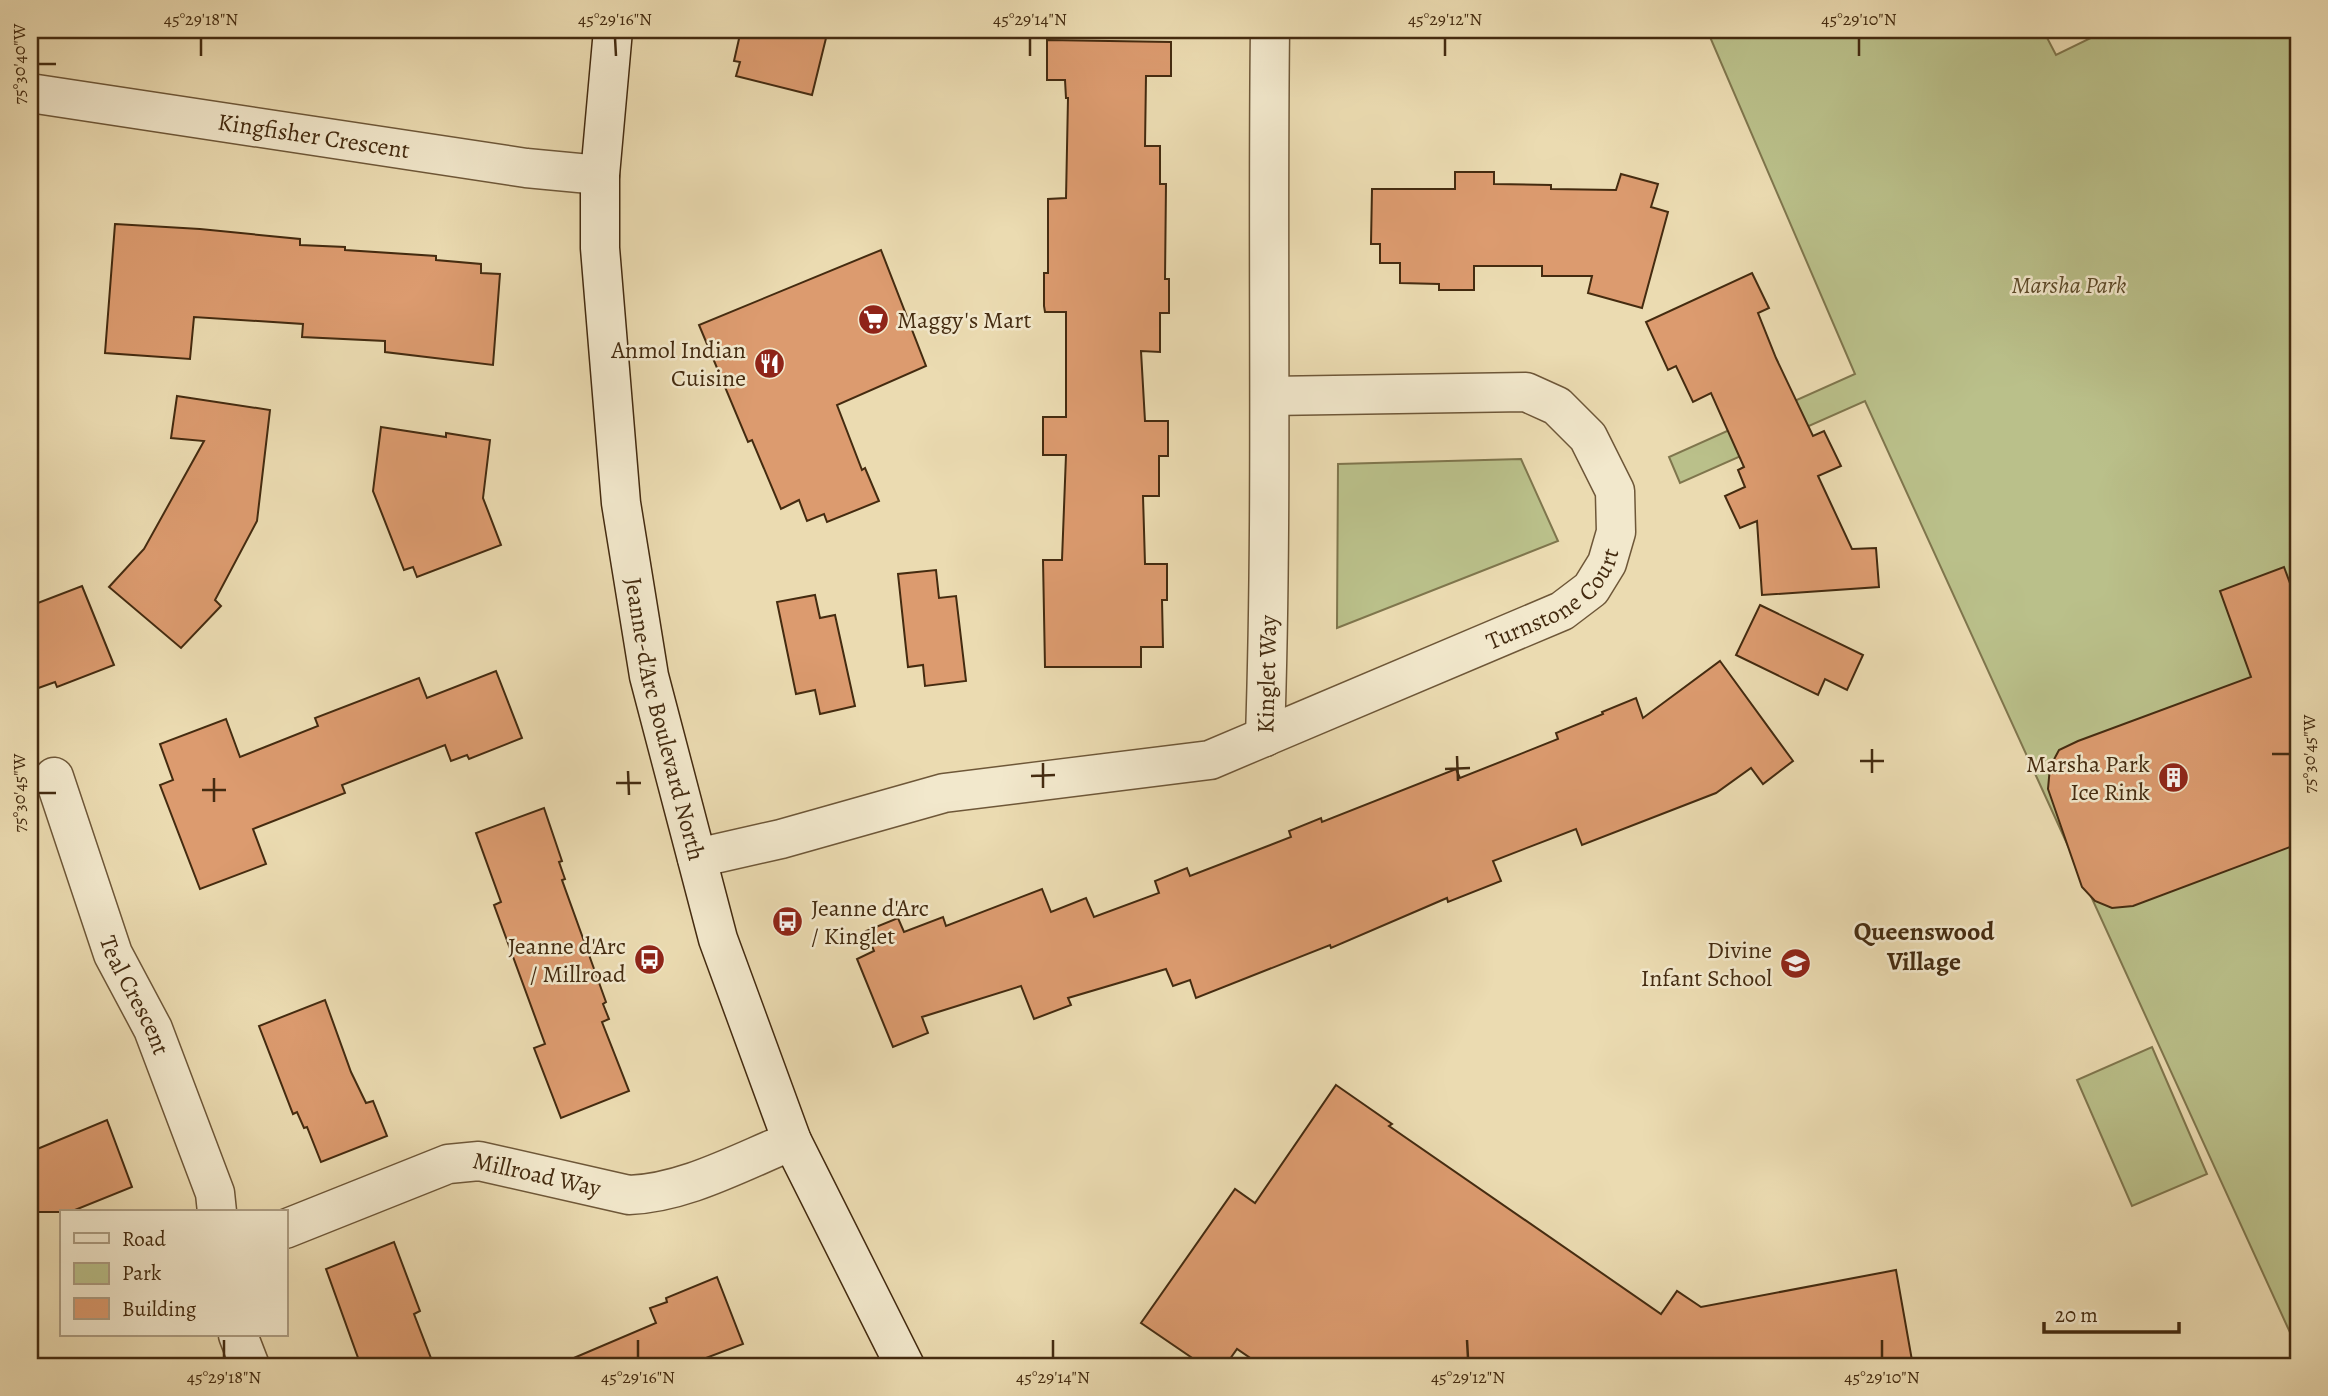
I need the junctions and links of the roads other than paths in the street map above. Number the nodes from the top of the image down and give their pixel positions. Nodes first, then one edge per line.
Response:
1 (612, 30) edge
2 (1270, 30) edge
3 (30, 93) edge
4 (600, 176) junction
5 (1270, 396) junction
6 (1265, 737) junction
7 (54, 776) dead end
8 (697, 858) junction
9 (792, 1140) junction
10 (217, 1210) edge
11 (287, 1228) edge
12 (238, 1336) edge
13 (250, 1366) edge
14 (905, 1366) edge

1 - 4 street, Jeanne-d'Arc Boulevard North
2 - 5 street, Kinglet Way
3 - 4 street, Kingfisher Crescent
4 - 8 street, Jeanne-d'Arc Boulevard North
5 - 6 street, Kinglet Way
5 - 6 street, Turnstone Court
6 - 8 street, Kinglet Way
7 - 10 street, Teal Crescent
8 - 9 street, Jeanne-d'Arc Boulevard North
9 - 11 street, Millroad Way
9 - 14 street, Jeanne-d'Arc Boulevard North
12 - 13 street

